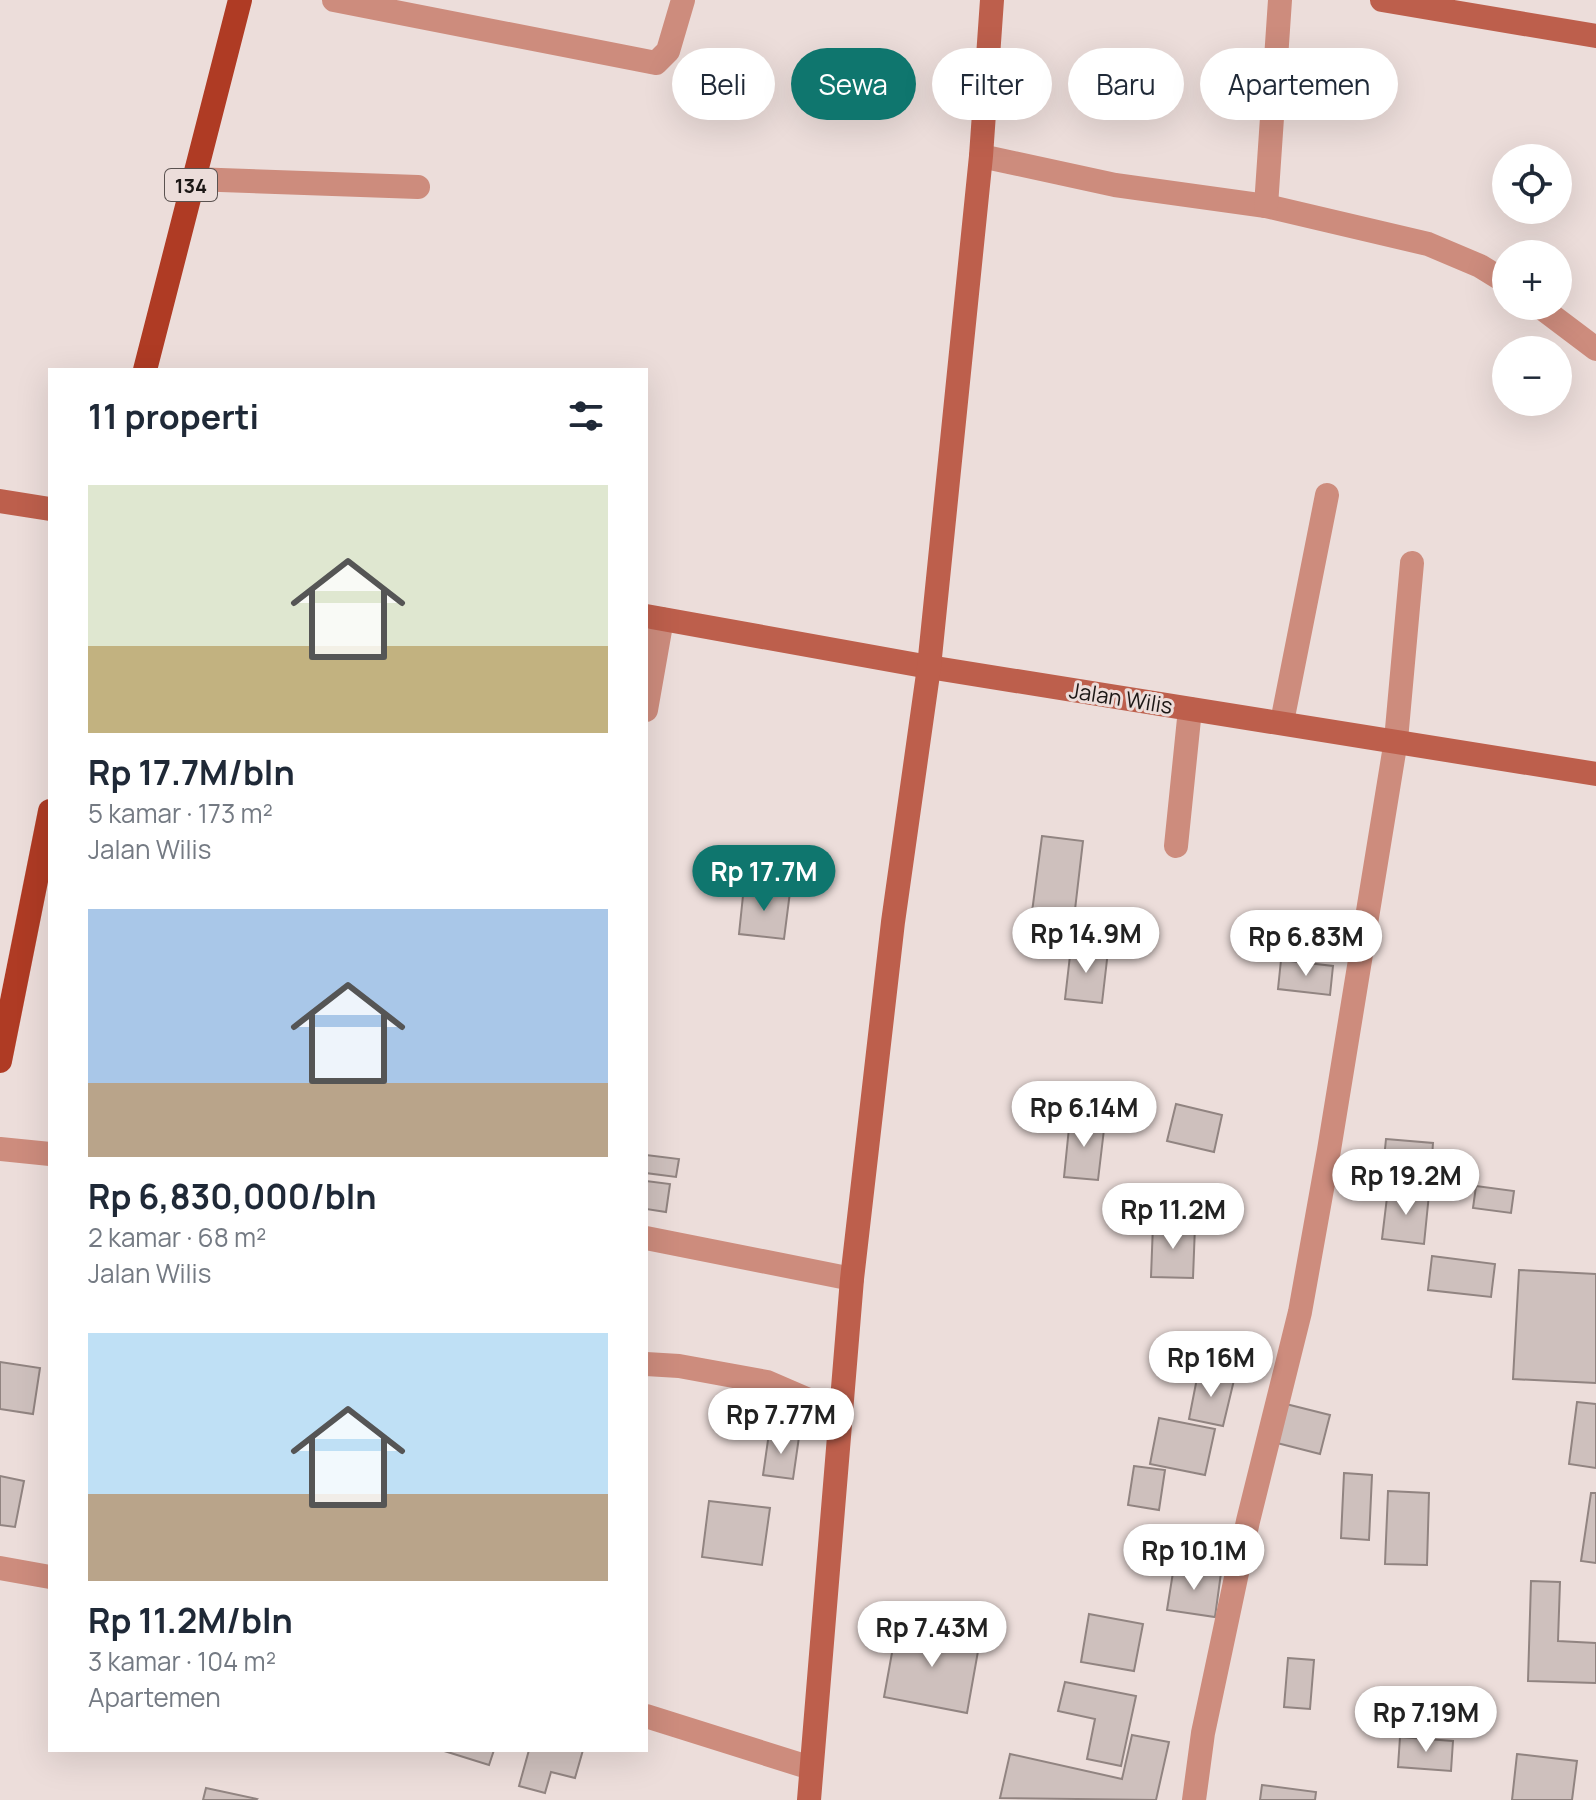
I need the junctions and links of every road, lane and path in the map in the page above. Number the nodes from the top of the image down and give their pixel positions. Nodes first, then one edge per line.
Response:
1 (240, 0) edge
2 (334, 0) edge
3 (683, 0) edge
4 (992, 0) edge
5 (1280, 0) edge
6 (1382, 0) edge
7 (1596, 36) edge
8 (981, 156) junction
9 (192, 179) junction
10 (418, 187) dead end
11 (1266, 206) junction
12 (1492, 273) edge
13 (1558, 320) edge
14 (1596, 349) edge
15 (145, 368) edge
16 (1327, 495) dead end
17 (0, 501) edge
18 (48, 509) edge
19 (1412, 563) dead end
20 (654, 618) edge
21 (929, 667) junction
22 (648, 687) edge
23 (1190, 709) junction
24 (1282, 722) junction
25 (1396, 740) junction
26 (1596, 774) edge
27 (48, 821) edge
28 (1176, 846) dead end
29 (0, 1061) edge
30 (0, 1149) edge
31 (48, 1154) edge
32 (648, 1238) edge
33 (852, 1279) junction
34 (648, 1364) edge
35 (841, 1414) junction
36 (0, 1568) edge
37 (48, 1577) edge
38 (648, 1717) edge
39 (811, 1768) junction
40 (809, 1800) edge
41 (1194, 1800) edge

1 - 9 main road, 134
2 - 3 street
4 - 8 main road
5 - 11 street
6 - 7 main road
8 - 11 street
8 - 21 main road
9 - 10 street
9 - 15 main road, 134
11 - 12 street
13 - 14 street
16 - 24 street
17 - 18 main road
19 - 25 street
20 - 21 main road, Jalan Wilis
20 - 22 street
21 - 23 main road, Jalan Wilis
21 - 33 main road
23 - 24 main road, Jalan Wilis
23 - 28 street
24 - 25 main road, Jalan Wilis
25 - 26 main road, Jalan Wilis
25 - 41 street
27 - 29 main road
30 - 31 street
32 - 33 street
33 - 35 main road
34 - 35 street
35 - 39 main road
36 - 37 street
38 - 39 street
39 - 40 main road

